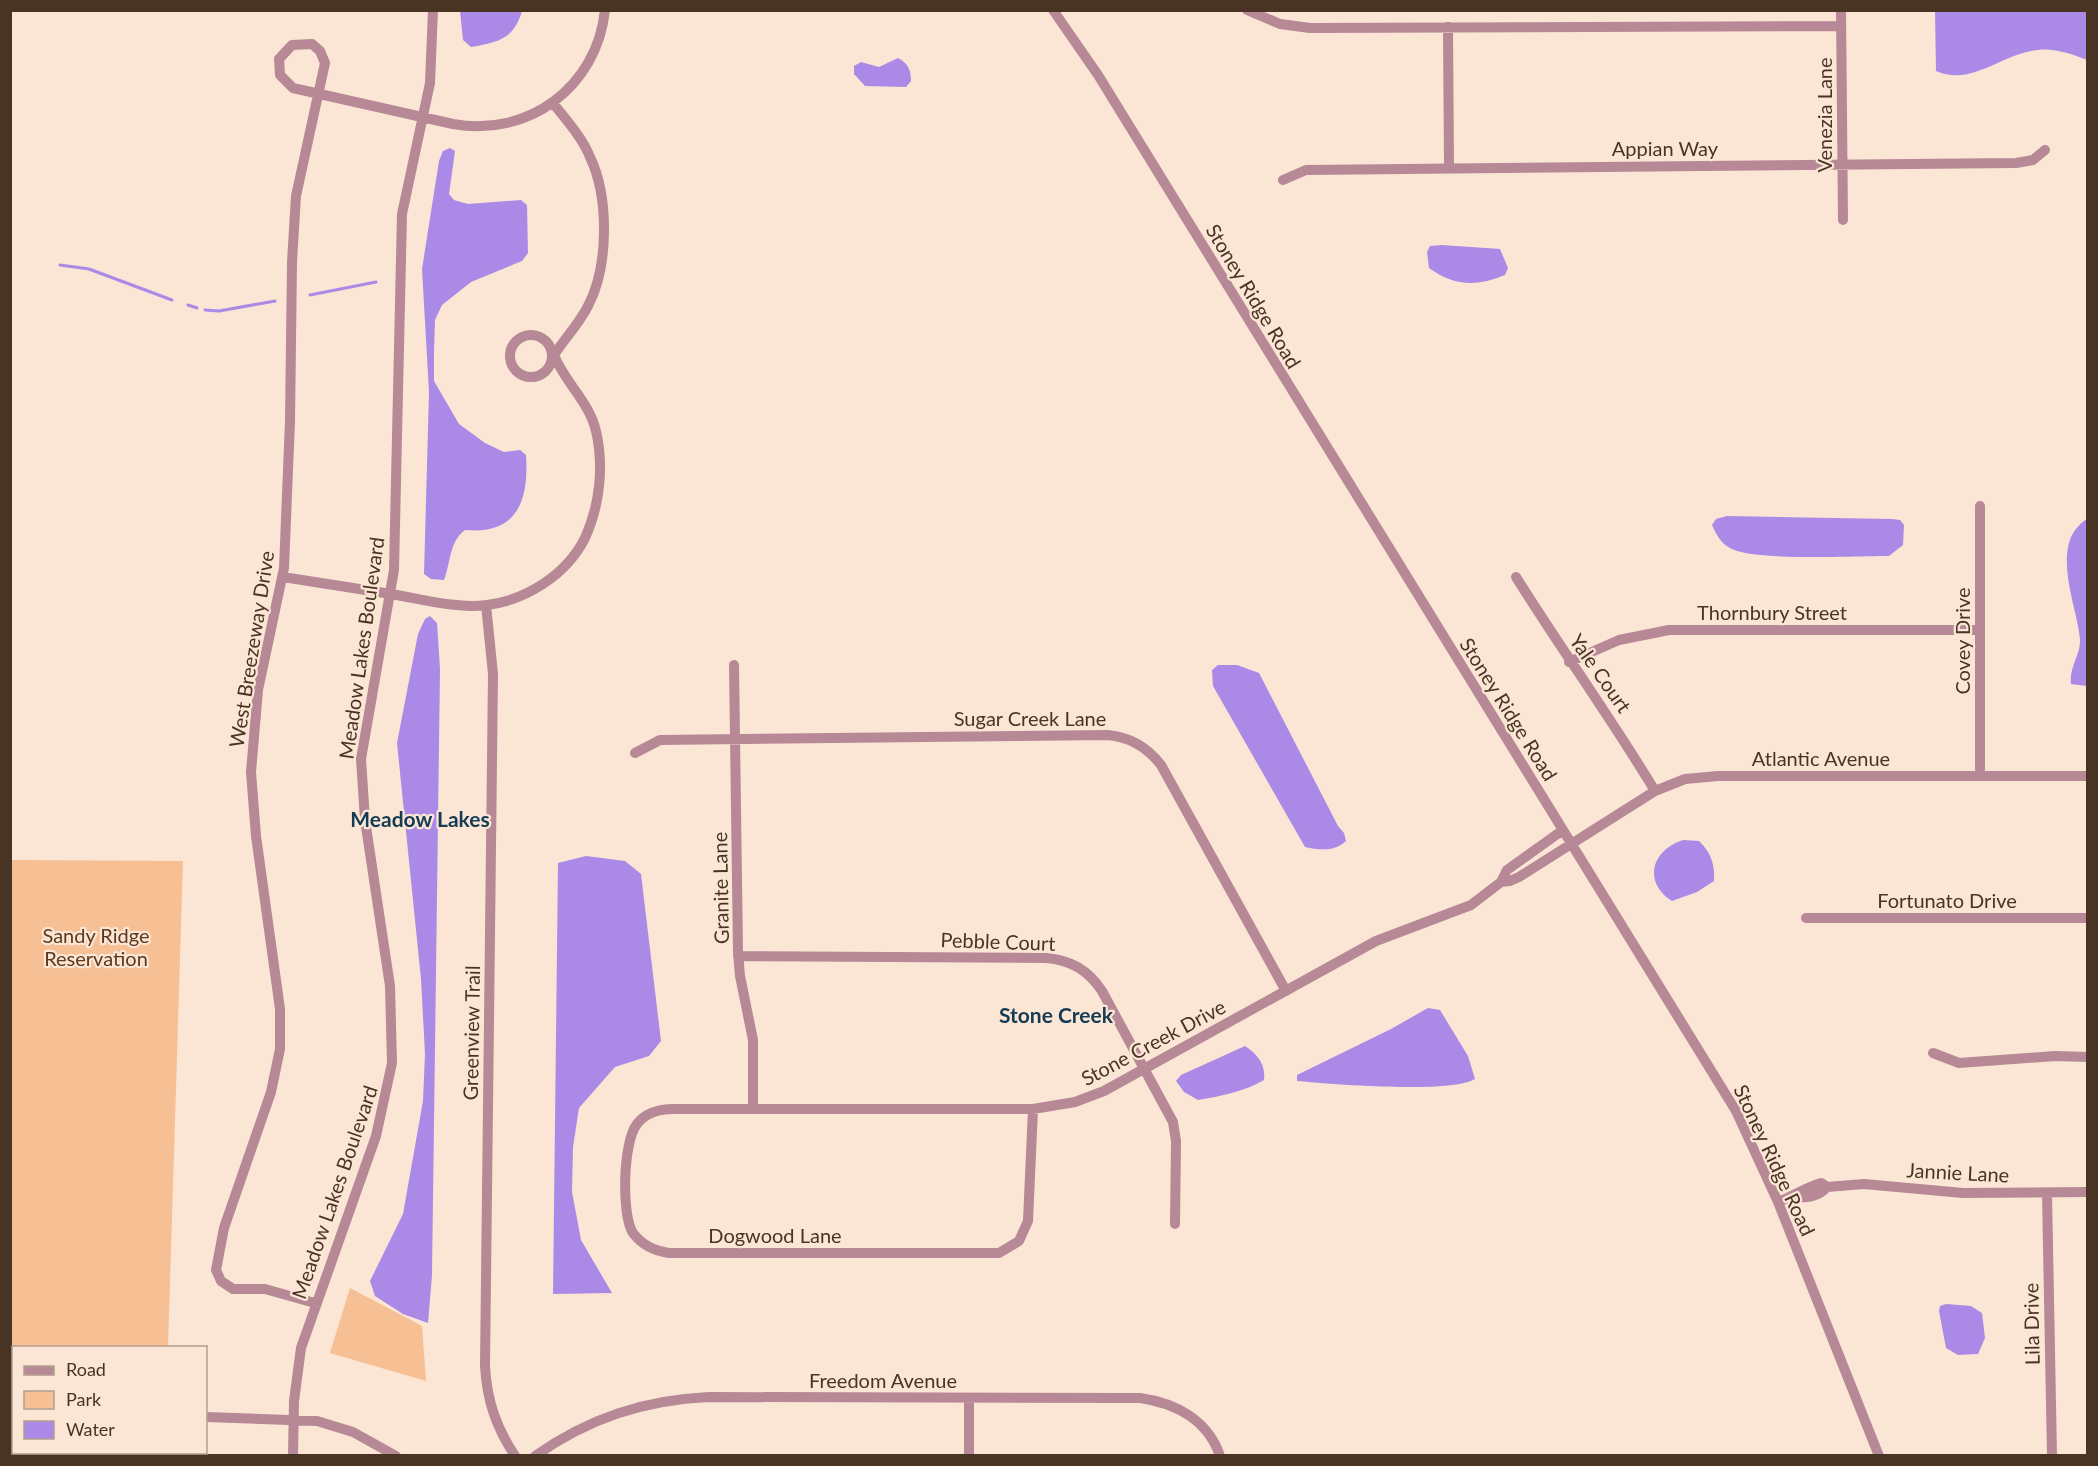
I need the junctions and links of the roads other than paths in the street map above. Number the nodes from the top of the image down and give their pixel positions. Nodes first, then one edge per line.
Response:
1 (433, 10) edge
2 (605, 10) edge
3 (1053, 10) edge
4 (1247, 10) edge
5 (1841, 10) edge
6 (1841, 26) junction
7 (1448, 27) junction
8 (320, 94) junction
9 (554, 103) junction
10 (423, 117) junction
11 (2045, 150) dead end
12 (1842, 165) junction
13 (1449, 168) junction
14 (1283, 180) dead end
15 (1843, 220) dead end
16 (554, 355) junction
17 (1980, 506) dead end
18 (283, 577) junction
19 (1516, 577) dead end
20 (390, 594) junction
21 (486, 605) junction
22 (1980, 630) junction
23 (1569, 662) junction
24 (734, 665) dead end
25 (736, 739) junction
26 (634, 753) dead end
27 (1980, 776) junction
28 (2088, 776) edge
29 (1655, 791) junction
30 (1563, 830) junction
31 (1571, 843) junction
32 (1501, 882) junction
33 (1806, 918) dead end
34 (2088, 918) edge
35 (738, 956) junction
36 (1286, 991) junction
37 (1933, 1053) dead end
38 (2088, 1057) edge
39 (1143, 1069) junction
40 (753, 1108) junction
41 (1033, 1109) junction
42 (2088, 1192) edge
43 (2047, 1193) junction
44 (1778, 1202) junction
45 (1175, 1224) dead end
46 (315, 1303) junction
47 (969, 1398) junction
48 (207, 1417) edge
49 (293, 1418) junction
50 (293, 1455) edge
51 (396, 1455) edge
52 (515, 1455) edge
53 (535, 1455) edge
54 (969, 1455) edge
55 (1220, 1455) edge
56 (1879, 1455) edge
57 (2052, 1455) edge

1 - 10 street, Meadow Lakes Boulevard
2 - 9 street, West Breezeway Drive
3 - 30 street, Stoney Ridge Road
4 - 7 street
5 - 6 street, Venezia Lane
6 - 7 street
6 - 12 street, Venezia Lane
7 - 13 street
8 - 8 street, West Breezeway Drive
8 - 10 street, West Breezeway Drive
8 - 18 street, West Breezeway Drive
9 - 10 street, West Breezeway Drive
9 - 16 street
10 - 20 street, Meadow Lakes Boulevard
11 - 12 street, Appian Way
12 - 13 street, Appian Way
12 - 15 street, Venezia Lane
13 - 14 street, Appian Way
16 - 16 street
16 - 21 street
17 - 22 street, Covey Drive
18 - 20 street
18 - 46 street, West Breezeway Drive
19 - 23 street, Yale Court
20 - 21 street
20 - 46 street, Meadow Lakes Boulevard
21 - 52 street, Greenview Trail
22 - 23 street, Thornbury Street
22 - 27 street, Covey Drive
23 - 29 street, Yale Court
24 - 25 street, Granite Lane
25 - 26 street, Sugar Creek Lane
25 - 35 street, Granite Lane
25 - 36 street, Sugar Creek Lane
27 - 28 street, Atlantic Avenue
27 - 29 street, Atlantic Avenue
29 - 31 street, Atlantic Avenue
30 - 31 street, Stoney Ridge Road
30 - 32 street, Stone Creek Drive
31 - 32 street, Stone Creek Drive
31 - 44 street, Stoney Ridge Road
32 - 36 street, Stone Creek Drive
33 - 34 street, Fortunato Drive
35 - 39 street, Pebble Court
35 - 40 street, Granite Lane
36 - 39 street, Stone Creek Drive
37 - 38 street
39 - 41 street, Stone Creek Drive
39 - 45 street, Pebble Court
40 - 41 street, Stone Creek Drive
40 - 41 street, Dogwood Lane
42 - 43 street, Jannie Lane
43 - 44 street, Jannie Lane
43 - 57 street, Lila Drive
44 - 56 street, Stoney Ridge Road
46 - 49 street, Meadow Lakes Boulevard
47 - 53 street, Freedom Avenue
47 - 54 street
47 - 55 street, Freedom Avenue
48 - 49 street
49 - 50 street, Meadow Lakes Boulevard
49 - 51 street

